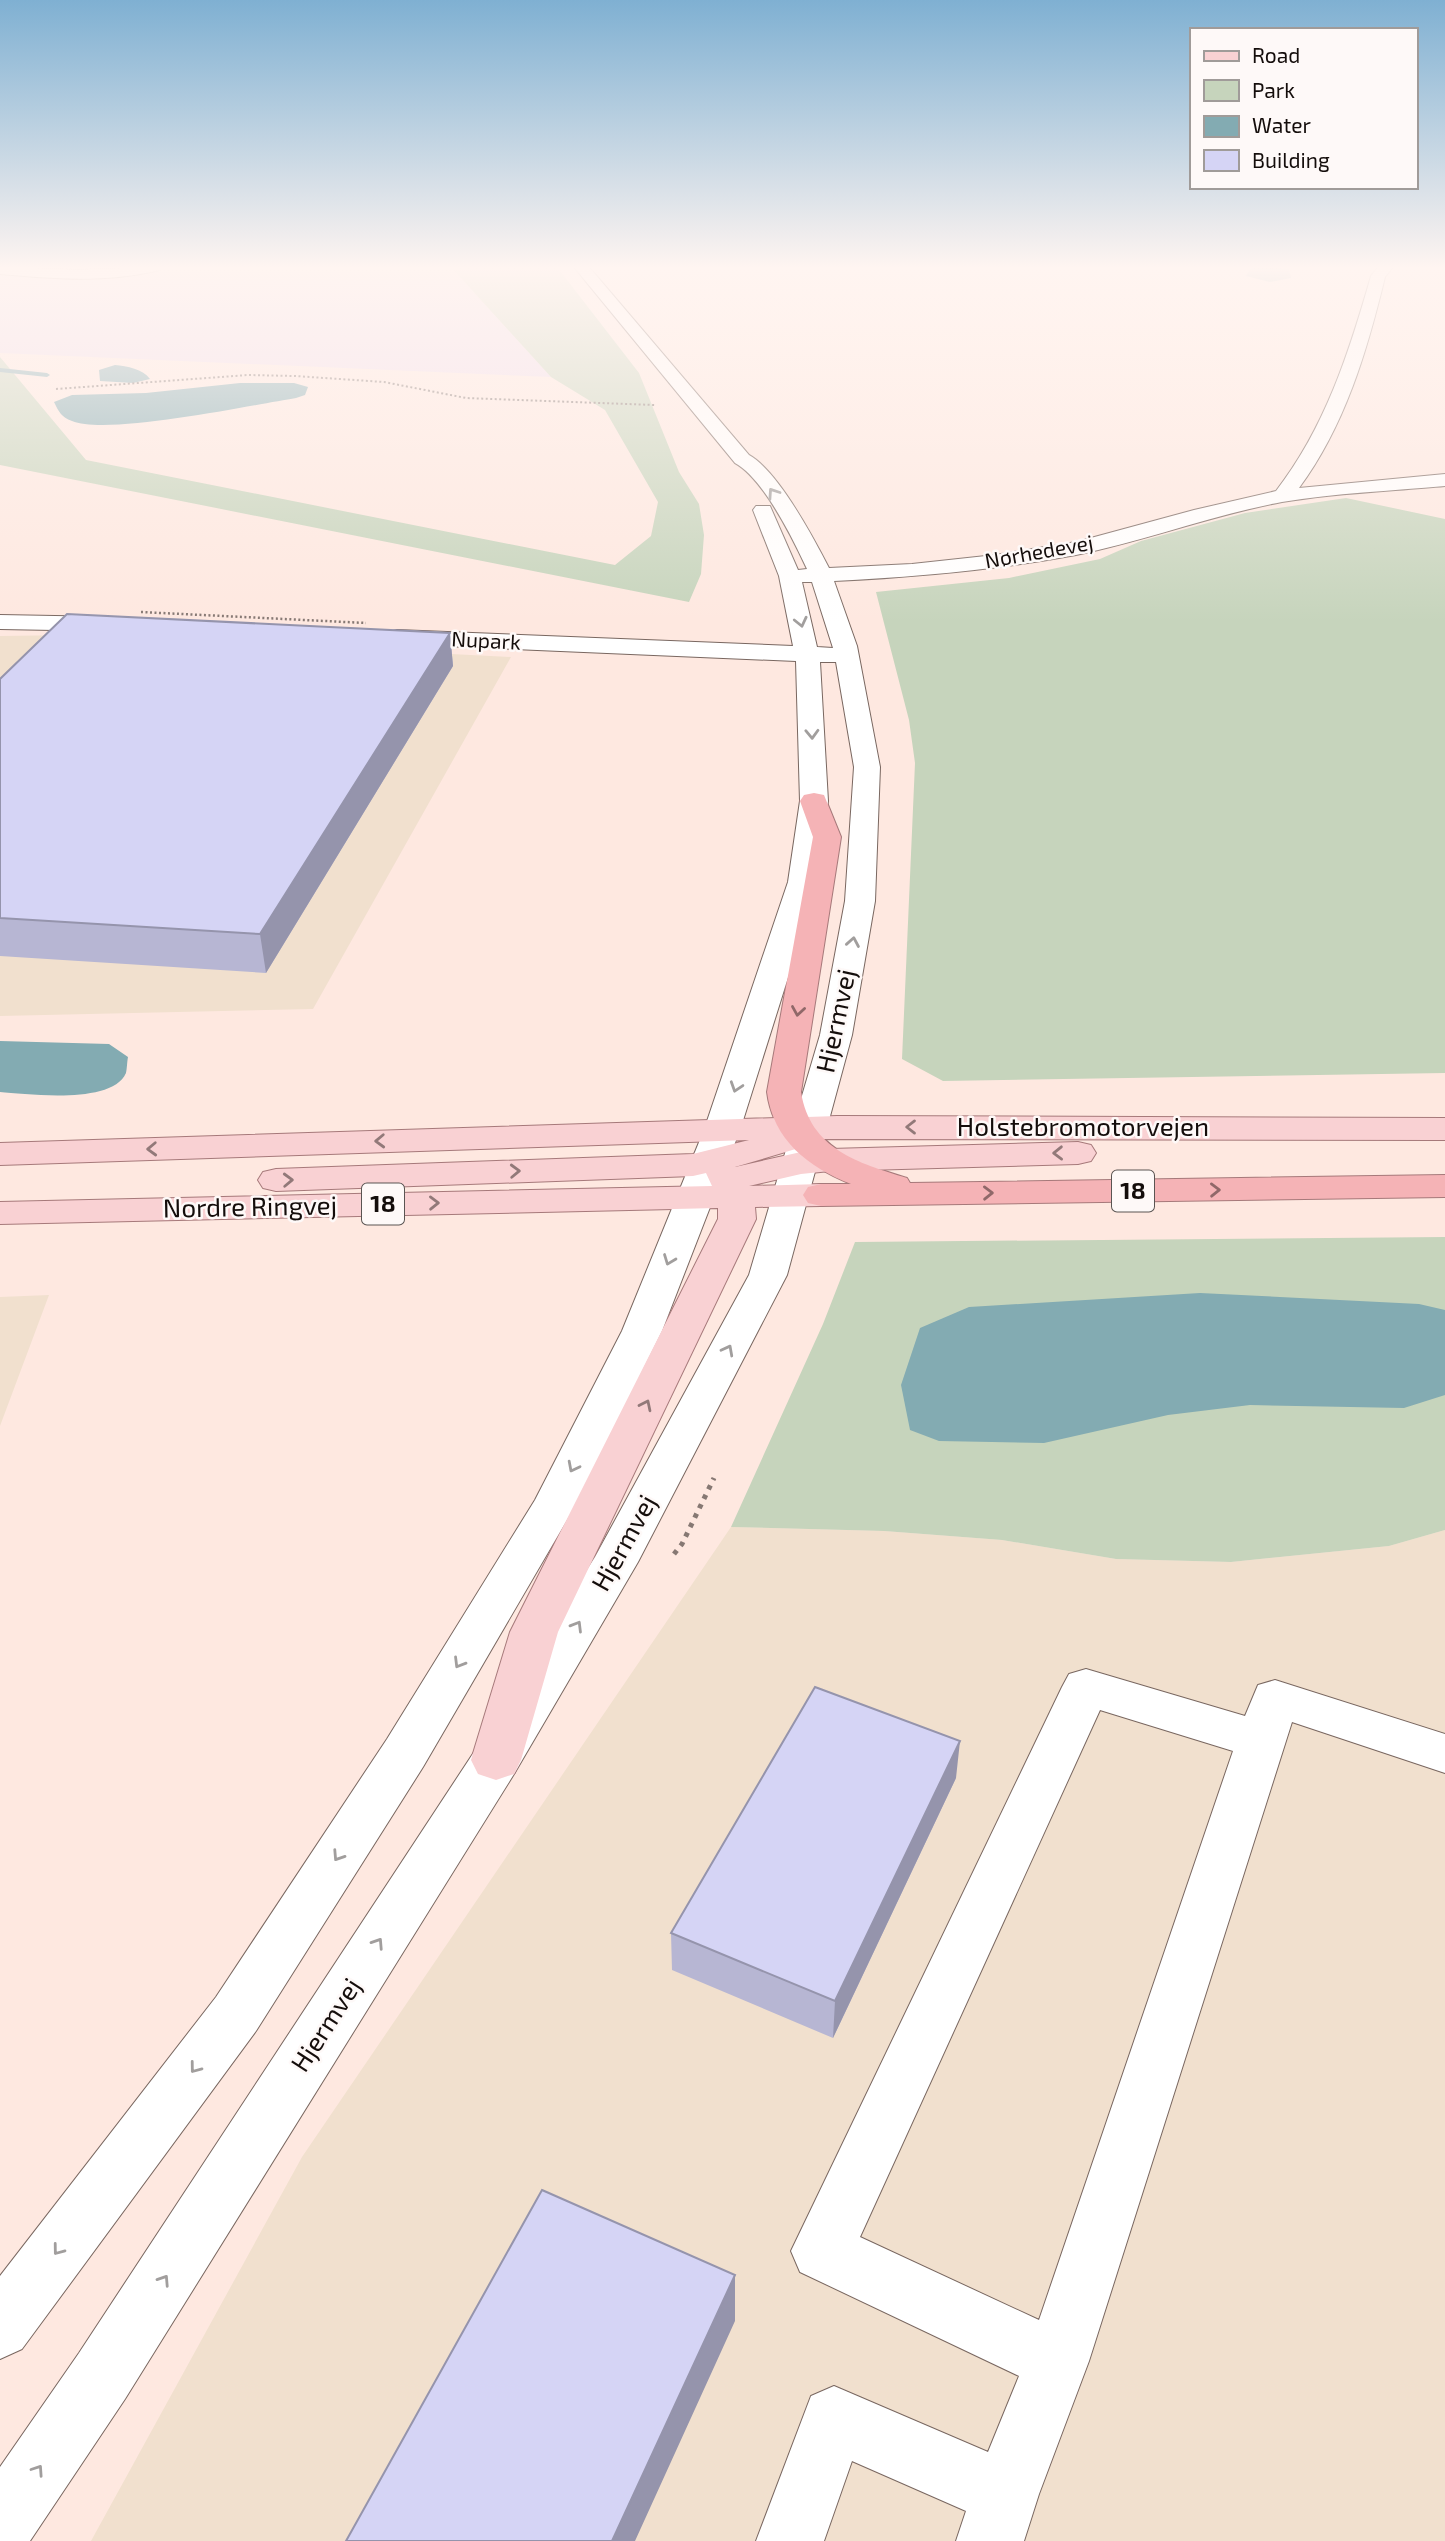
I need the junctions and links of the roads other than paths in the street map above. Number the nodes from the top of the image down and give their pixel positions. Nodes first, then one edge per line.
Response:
1 (680, 386) edge
2 (1344, 386) edge
3 (742, 459) junction
4 (1445, 480) edge
5 (1283, 496) junction
6 (821, 575) junction
7 (790, 576) junction
8 (0, 622) edge
9 (139, 625) edge
10 (376, 636) edge
11 (807, 654) junction
12 (847, 656) junction
13 (814, 801) junction
14 (1445, 1129) edge
15 (1445, 1146) edge
16 (0, 1154) edge
17 (807, 1156) junction
18 (724, 1177) junction
19 (1445, 1186) edge
20 (0, 1198) edge
21 (0, 1213) edge
22 (1261, 1740) junction
23 (1445, 1754) edge
24 (496, 1760) junction
25 (0, 2327) edge
26 (1057, 2361) junction
27 (997, 2517) edge
28 (0, 2526) edge
29 (790, 2541) edge

1 - 3 street, Hjermvej
2 - 5 street
6 -> 3 street, Hjermvej
3 - 7 street, Hjermvej
4 - 5 street, Nørhedevej
5 - 6 street, Nørhedevej
6 - 7 street, Nørhedevej
6 - 12 street, Hjermvej
7 -> 11 street, Hjermvej
8 - 9 street
10 - 11 street, Nupark
11 - 12 street, Nupark
11 -> 13 street, Hjermvej
17 -> 12 street, Hjermvej
13 -> 17 highway
13 -> 18 street, Hjermvej
14 -> 17 main road, Holstebromotorvejen / 18
15 -> 17 main road
18 -> 16 main road
17 - 18 main road, Holstebromotorvejen / 18
17 - 18 main road
17 -> 19 highway, Holstebromotorvejen / 18
24 -> 17 street, Hjermvej
20 -> 18 main road
21 -> 18 main road, Nordre Ringvej / 18
24 -> 18 main road
18 -> 25 street, Hjermvej
22 - 23 street
22 - 26 street
22 - 26 street
28 -> 24 street, Hjermvej
26 - 27 street
27 - 29 street

